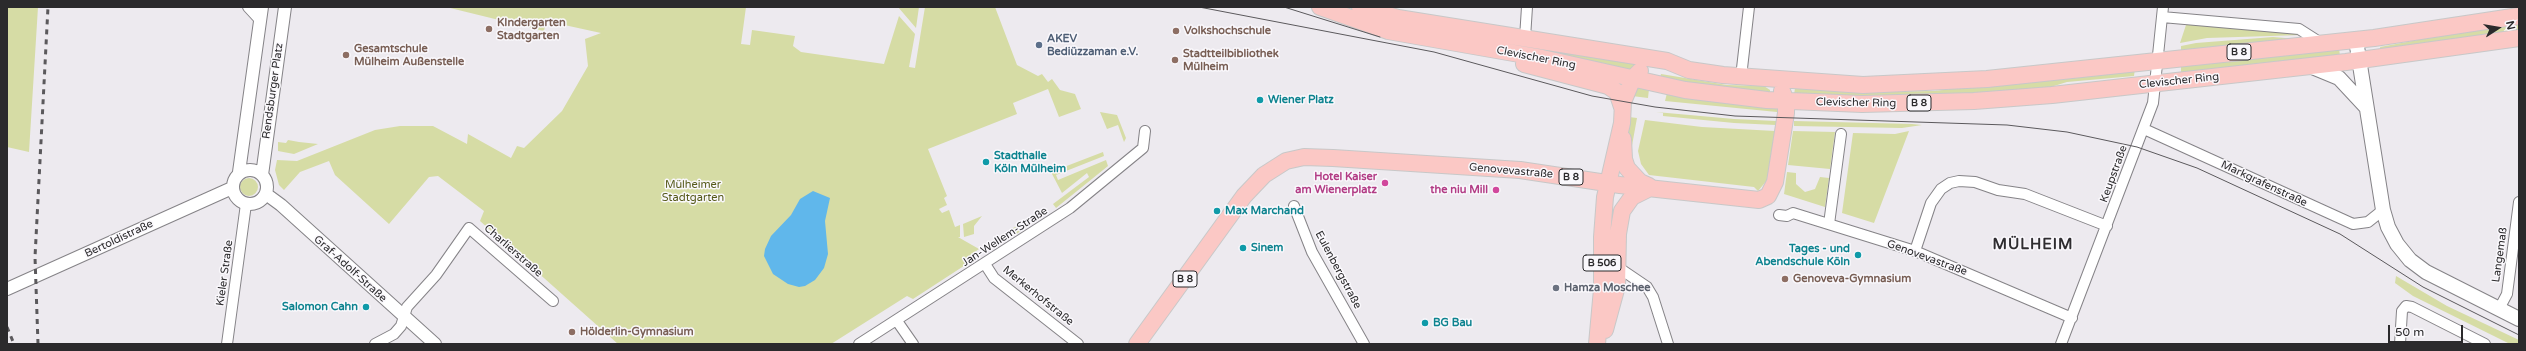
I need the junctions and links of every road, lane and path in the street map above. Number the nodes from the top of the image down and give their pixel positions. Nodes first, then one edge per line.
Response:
1 (248, 7) edge
2 (262, 7) edge
3 (285, 7) edge
4 (1320, 7) edge
5 (1360, 7) edge
6 (1527, 7) edge
7 (1749, 7) edge
8 (2162, 12) edge
9 (2519, 16) edge
10 (260, 20) junction
11 (1525, 38) junction
12 (2519, 38) edge
13 (2356, 40) junction
14 (2321, 43) junction
15 (1460, 44) junction
16 (2158, 60) junction
17 (2359, 61) junction
18 (2309, 66) junction
19 (1689, 70) junction
20 (1741, 77) junction
21 (1633, 78) junction
22 (1768, 79) junction
23 (2155, 84) junction
24 (1786, 102) junction
25 (1622, 107) junction
26 (2366, 107) junction
27 (1622, 123) junction
28 (2144, 129) junction
29 (1145, 131) dead end
30 (1841, 134) dead end
31 (239, 172) junction
32 (262, 174) junction
33 (1607, 183) junction
34 (232, 188) junction
35 (1652, 188) junction
36 (266, 194) junction
37 (2519, 202) edge
38 (246, 204) junction
39 (1294, 206) dead end
40 (2383, 210) junction
41 (1779, 215) dead end
42 (1829, 224) junction
43 (2107, 226) junction
44 (1618, 234) junction
45 (1915, 251) junction
46 (985, 264) junction
47 (1619, 268) junction
48 (7, 290) edge
49 (553, 301) dead end
50 (2499, 309) junction
51 (403, 316) junction
52 (2072, 318) junction
53 (2519, 319) edge
54 (896, 321) junction
55 (227, 344) edge
56 (375, 344) edge
57 (435, 344) edge
58 (859, 344) edge
59 (913, 344) edge
60 (1078, 344) edge
61 (1137, 344) edge
62 (1364, 344) edge
63 (1597, 344) edge
64 (1600, 344) edge
65 (1668, 344) edge
66 (2061, 344) edge
67 (2400, 344) edge
68 (2485, 344) edge

1 - 10 street
2 - 10 street, Rendsburger Platz
3 - 32 street, Rendsburger Platz
4 - 15 main road, Clevischer Ring
5 - 11 main road, Clevischer Ring
6 - 11 street
7 - 20 street
8 - 14 street
8 - 16 street, Keupstraße
9 - 13 main road, Clevischer Ring / B 8
10 - 31 street, Rendsburger Platz
11 - 19 main road, Clevischer Ring
12 - 17 main road, Clevischer Ring / B 8
13 - 14 main road, Clevischer Ring / B 8
13 - 17 main road
14 - 16 main road, Clevischer Ring / B 8
15 - 21 main road, Clevischer Ring
15 - 25 main road
16 - 22 main road, Clevischer Ring / B 8
16 - 23 street, Keupstraße
17 - 18 main road, Clevischer Ring / B 8
17 - 26 main road
18 - 23 main road, Clevischer Ring / B 8
18 - 26 main road
19 - 20 main road, Clevischer Ring
19 - 21 main road
20 - 22 main road, Clevischer Ring
21 - 24 main road, Clevischer Ring
21 - 25 main road
22 - 24 main road
23 - 24 main road, Clevischer Ring / B 8
23 - 28 street, Keupstraße
24 - 35 main road, Genovevastraße / B 8
25 - 27 main road
26 - 40 main road
27 - 33 main road
27 - 35 main road
28 - 40 street, Markgrafenstraße
28 - 43 street, Keupstraße
29 - 46 street, Jan-Wellem-Straße
30 - 42 street
31 - 32 street
31 - 34 street
32 - 36 street
33 - 35 main road, Genovevastraße / B 8
33 - 44 main road
33 - 61 main road, Genovevastraße / B 8
33 - 63 main road, B 506
34 - 38 street
34 - 48 street, Bertoldistraße
35 - 44 main road, B 506
36 - 38 street
36 - 51 street, Graf-Adolf-Straße
37 - 50 street, Langemaß
38 - 55 street, Kieler Straße
39 - 62 street, Eulenbergstraße
40 - 50 main road
41 - 42 street, Genovevastraße
42 - 45 street, Genovevastraße
43 - 45 street
43 - 52 street, Keupstraße
44 - 47 main road, B 506
45 - 52 street, Genovevastraße
46 - 54 street, Jan-Wellem-Straße
46 - 60 street, Merkerhofstraße
47 - 64 main road, B 506
47 - 65 street
49 - 51 street, Charlierstraße
50 - 53 main road
51 - 56 street
51 - 57 street, Graf-Adolf-Straße
52 - 66 street, Keupstraße
54 - 58 street, Jan-Wellem-Straße
54 - 59 street
67 - 68 street

